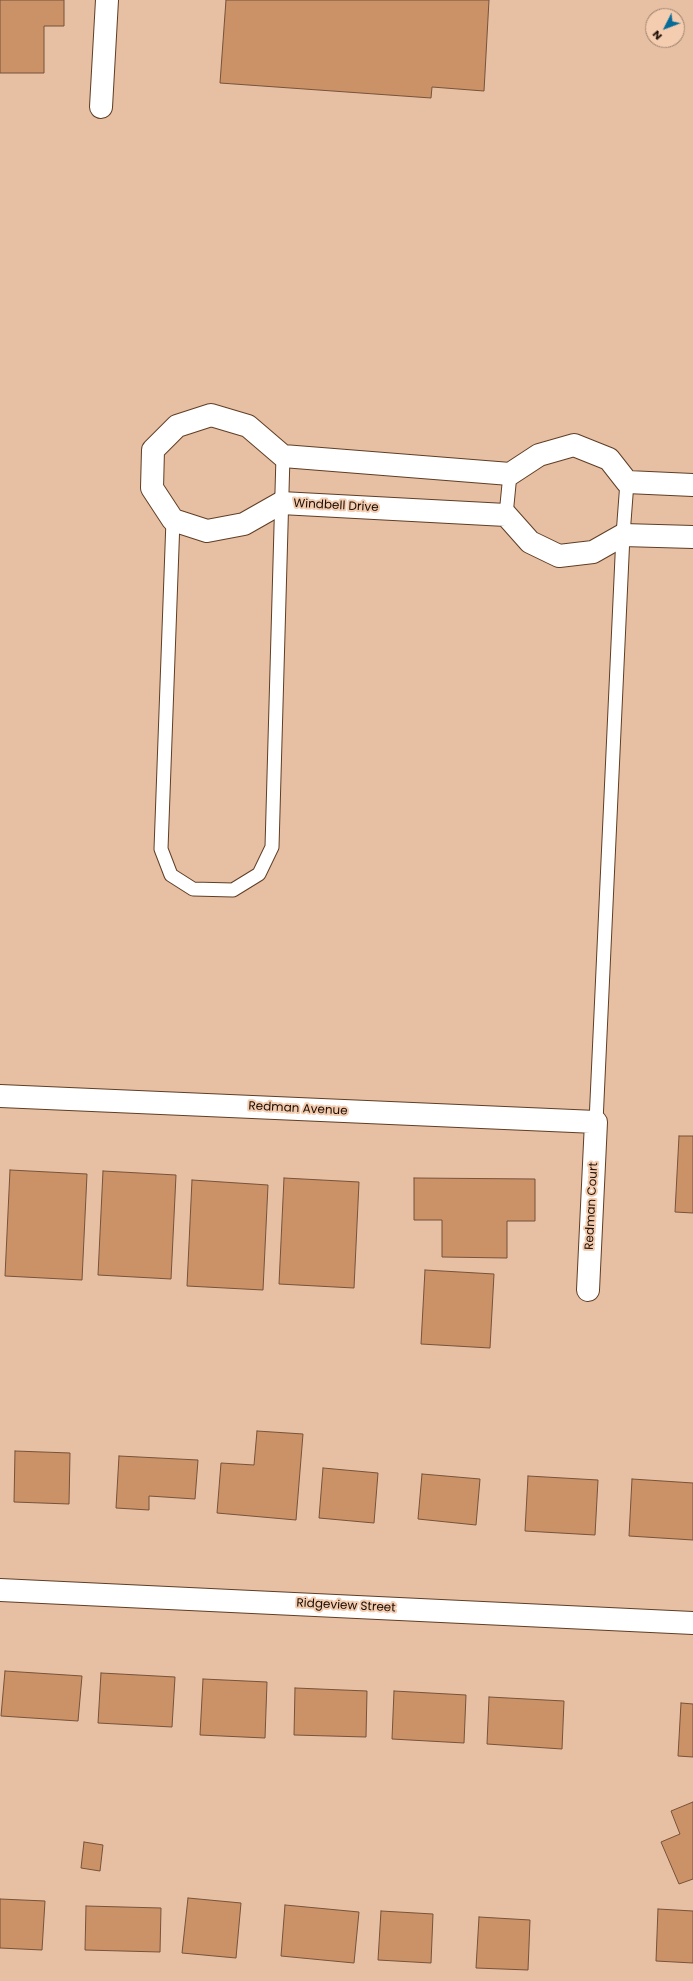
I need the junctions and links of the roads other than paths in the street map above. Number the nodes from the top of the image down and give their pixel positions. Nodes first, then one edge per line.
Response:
1 (108, 0) edge
2 (101, 107) dead end
3 (283, 456) junction
4 (510, 474) junction
5 (627, 482) junction
6 (693, 485) edge
7 (281, 503) junction
8 (506, 516) junction
9 (173, 520) junction
10 (623, 535) junction
11 (693, 537) edge
12 (0, 1096) edge
13 (596, 1122) junction
14 (588, 1290) dead end
15 (0, 1590) edge
16 (693, 1623) edge

1 - 2 street
3 - 4 street
3 - 7 lane
3 - 9 street
4 - 5 street
4 - 8 lane
5 - 6 street
5 - 10 lane
7 - 8 street, Windbell Drive
7 - 9 street, Windbell Drive
7 - 9 lane
8 - 10 street
10 - 11 street
10 - 13 lane
12 - 13 street, Redman Avenue
13 - 14 street, Redman Court
15 - 16 street, Ridgeview Street

